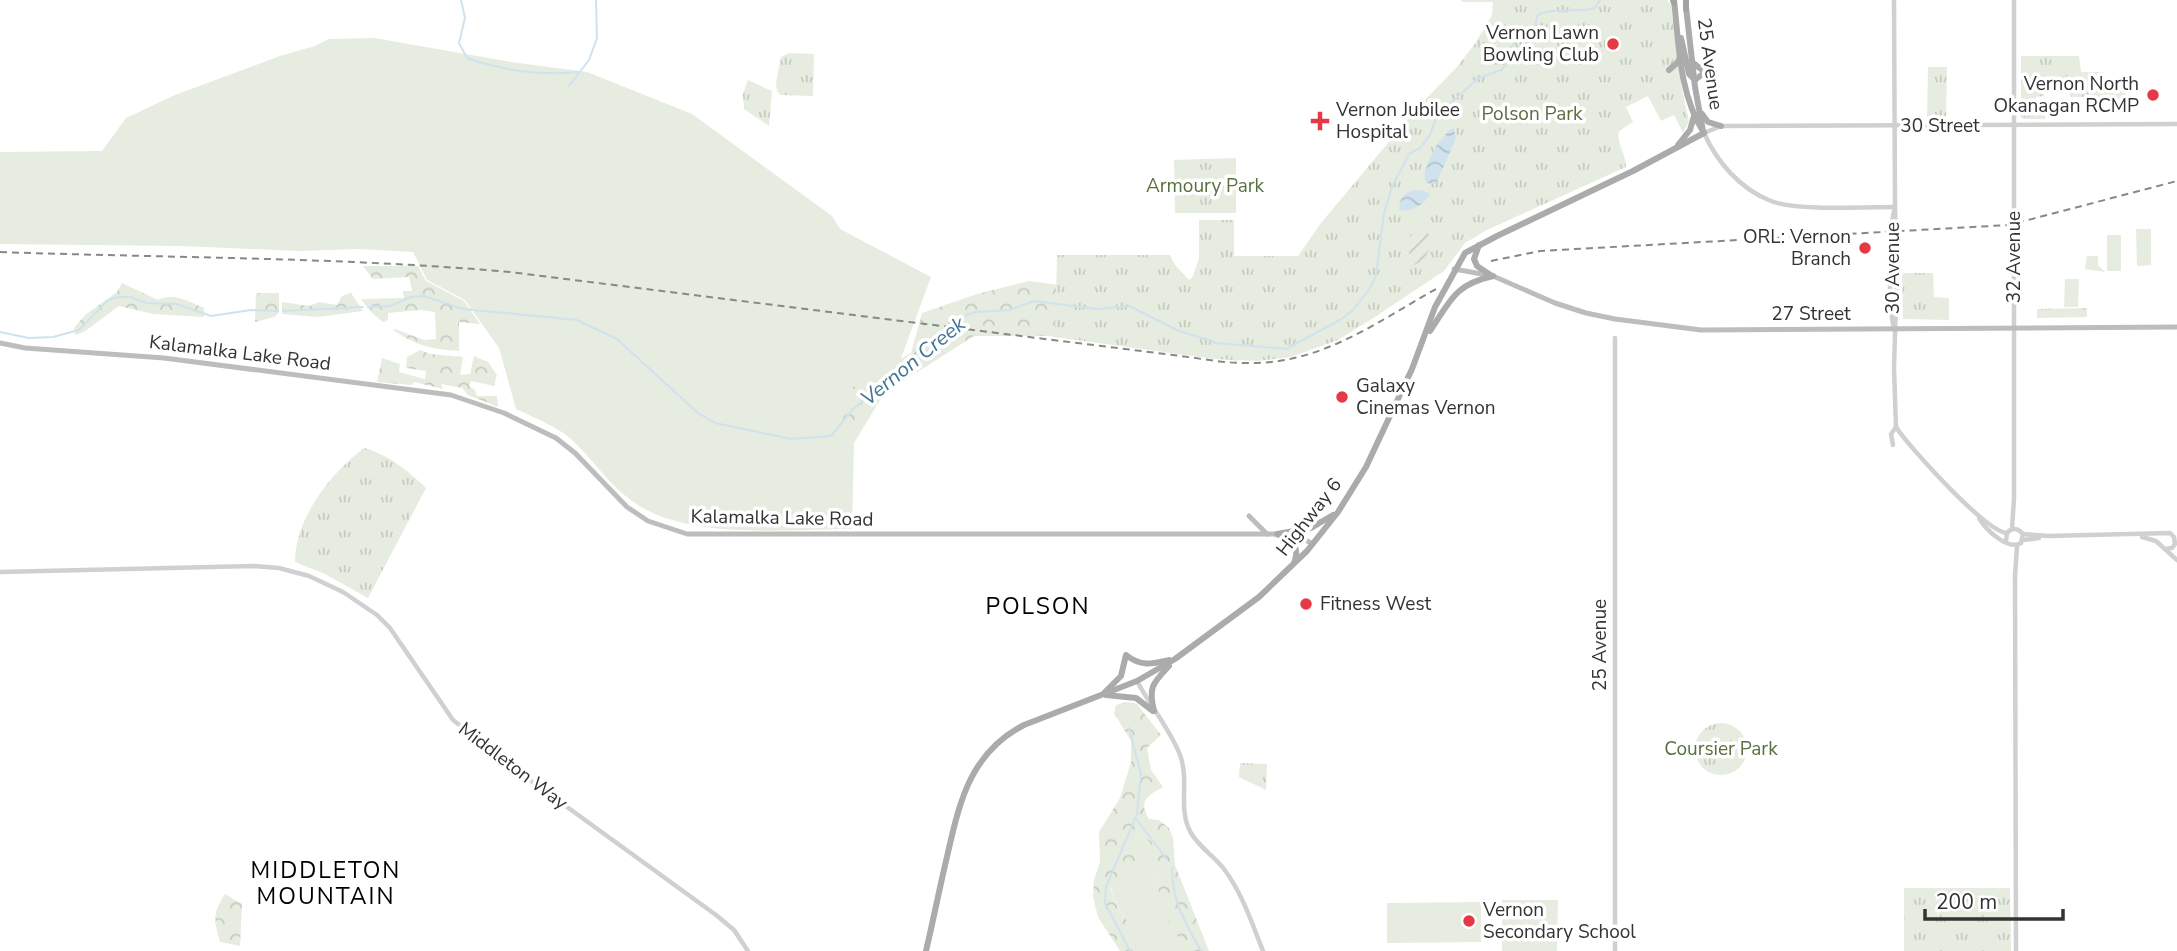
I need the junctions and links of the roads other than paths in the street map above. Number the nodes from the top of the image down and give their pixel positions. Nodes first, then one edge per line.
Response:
1 (1686, 0) edge
2 (1894, 0) edge
3 (2014, 0) edge
4 (1674, 1) edge
5 (1686, 9) joint
6 (1678, 30) junction
7 (1680, 55) junction
8 (1692, 62) junction
9 (1683, 78) junction
10 (1695, 80) junction
11 (1697, 115) junction
12 (2177, 124) edge
13 (1895, 125) junction
14 (2014, 125) junction
15 (1721, 126) junction
16 (1704, 133) junction
17 (1674, 148) junction
18 (1880, 207) junction
19 (1895, 207) junction
20 (1892, 218) junction
21 (1479, 245) junction
22 (1454, 270) junction
23 (1493, 276) junction
24 (2014, 327) junction
25 (2177, 327) edge
26 (1895, 329) junction
27 (1615, 338) dead end
28 (1425, 339) junction
29 (0, 343) edge
30 (1896, 427) junction
31 (1893, 445) dead end
32 (1338, 512) junction
33 (1977, 514) junction
34 (1249, 516) dead end
35 (2015, 529) junction
36 (2007, 533) junction
37 (1267, 534) junction
38 (1277, 534) junction
39 (2022, 534) junction
40 (2162, 534) junction
41 (2048, 536) junction
42 (2134, 536) junction
43 (2023, 540) junction
44 (2006, 541) junction
45 (2159, 543) junction
46 (1313, 544) junction
47 (2015, 546) junction
48 (2174, 546) junction
49 (2165, 549) junction
50 (2177, 558) edge
51 (1293, 565) junction
52 (0, 572) edge
53 (1175, 659) junction
54 (1137, 681) junction
55 (1101, 695) junction
56 (1154, 711) junction
57 (748, 951) edge
58 (926, 951) edge
59 (1263, 951) edge
60 (1615, 951) edge
61 (2016, 951) edge

1 - 5 highway
2 - 13 street, 30 Avenue
3 - 14 street, 32 Avenue
4 - 6 main road, 25 Avenue
5 - 8 main road, 25 Avenue
6 - 7 main road, 25 Avenue
6 - 10 main road
7 - 9 main road, 25 Avenue
7 - 9 main road
8 - 10 main road, 25 Avenue
8 - 10 main road
9 - 11 main road, 25 Avenue
10 - 11 main road, 25 Avenue
11 - 15 main road
11 - 16 main road, 25 Avenue
11 - 17 main road
12 - 14 street, 30 Street
13 - 14 street, 30 Street
13 - 15 street, 30 Street
13 - 19 street, 30 Avenue
14 - 24 street, 32 Avenue
15 - 16 street, 30 Street
16 - 17 main road, Highway 6
16 - 18 street, 25 Avenue
17 - 21 main road, Highway 6
18 - 19 street
18 - 20 street
19 - 20 street, 30 Avenue
19 - 26 street, 30 Avenue
20 - 26 street, 30 Avenue
21 - 22 main road, Highway 6
21 - 23 main road
22 - 23 main road, 27 Street
22 - 28 main road, Highway 6
23 - 26 main road, 27 Street
23 - 28 main road
24 - 25 main road, 27 Street
24 - 26 main road, 27 Street
24 - 35 street, 32 Avenue
26 - 30 street, 30 Avenue
27 - 60 street, 25 Avenue
28 - 32 main road, Highway 6
29 - 37 main road, Kalamalka Lake Road
30 - 31 street, 30 Avenue
30 - 33 street
32 - 38 main road
32 - 46 main road, Highway 6
33 - 36 street
33 - 44 street
34 - 37 main road
35 - 36 street
35 - 39 street
36 - 44 street
37 - 38 main road, Kalamalka Lake Road
38 - 46 main road, Kalamalka Lake Road
38 - 51 main road
39 - 41 street
39 - 43 street
40 - 42 street
40 - 45 street
40 - 48 street
41 - 42 street
41 - 43 street
42 - 45 street
43 - 47 street
44 - 47 street
45 - 49 street
46 - 51 main road, Highway 6
47 - 61 street
48 - 49 street
48 - 50 street
49 - 50 street
51 - 53 main road, Highway 6
52 - 57 street, Middleton Way
53 - 54 main road, Highway 6
53 - 55 main road
53 - 56 main road
54 - 55 main road, Highway 6
54 - 56 street
55 - 56 main road
55 - 58 main road, Highway 6
56 - 59 street

